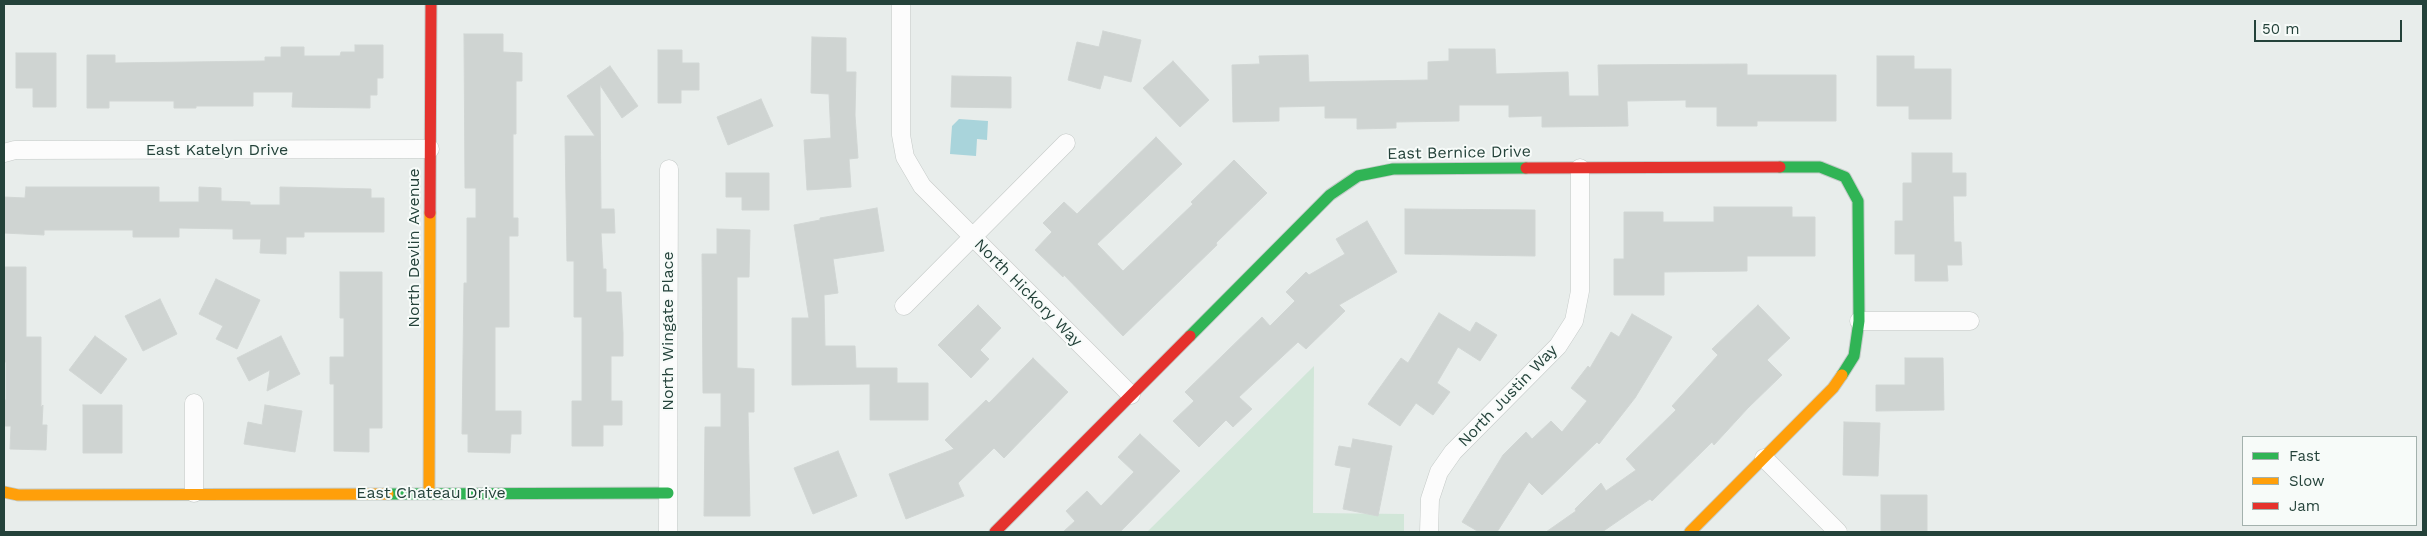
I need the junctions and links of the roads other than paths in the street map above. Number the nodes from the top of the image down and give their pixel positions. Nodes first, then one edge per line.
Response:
1 (431, 4) edge
2 (901, 4) edge
3 (1066, 143) dead end
4 (430, 149) junction
5 (4, 153) edge
6 (669, 168) dead end
7 (1580, 168) junction
8 (972, 237) junction
9 (904, 306) dead end
10 (1859, 321) junction
11 (1970, 321) dead end
12 (1131, 395) junction
13 (194, 403) dead end
14 (1764, 458) junction
15 (4, 492) edge
16 (429, 493) junction
17 (668, 493) junction
18 (194, 494) junction
19 (668, 532) edge
20 (995, 532) edge
21 (1429, 532) edge
22 (1690, 532) edge
23 (1838, 532) edge

1 - 4 street, North Devlin Avenue
2 - 8 street, North Hickory Way
3 - 8 street
4 - 5 street, East Katelyn Drive
4 - 16 street, North Devlin Avenue
6 - 17 street, North Wingate Place
7 - 10 street, East Bernice Drive
7 - 12 street, East Bernice Drive
7 - 21 street, North Justin Way
8 - 9 street
8 - 12 street, North Hickory Way
10 - 11 street
10 - 14 street
12 - 20 street
13 - 18 street
14 - 22 street
14 - 23 street
15 - 18 street, East Chateau Drive
16 - 17 street, East Chateau Drive
16 - 18 street, East Chateau Drive
17 - 19 street, North Wingate Place

